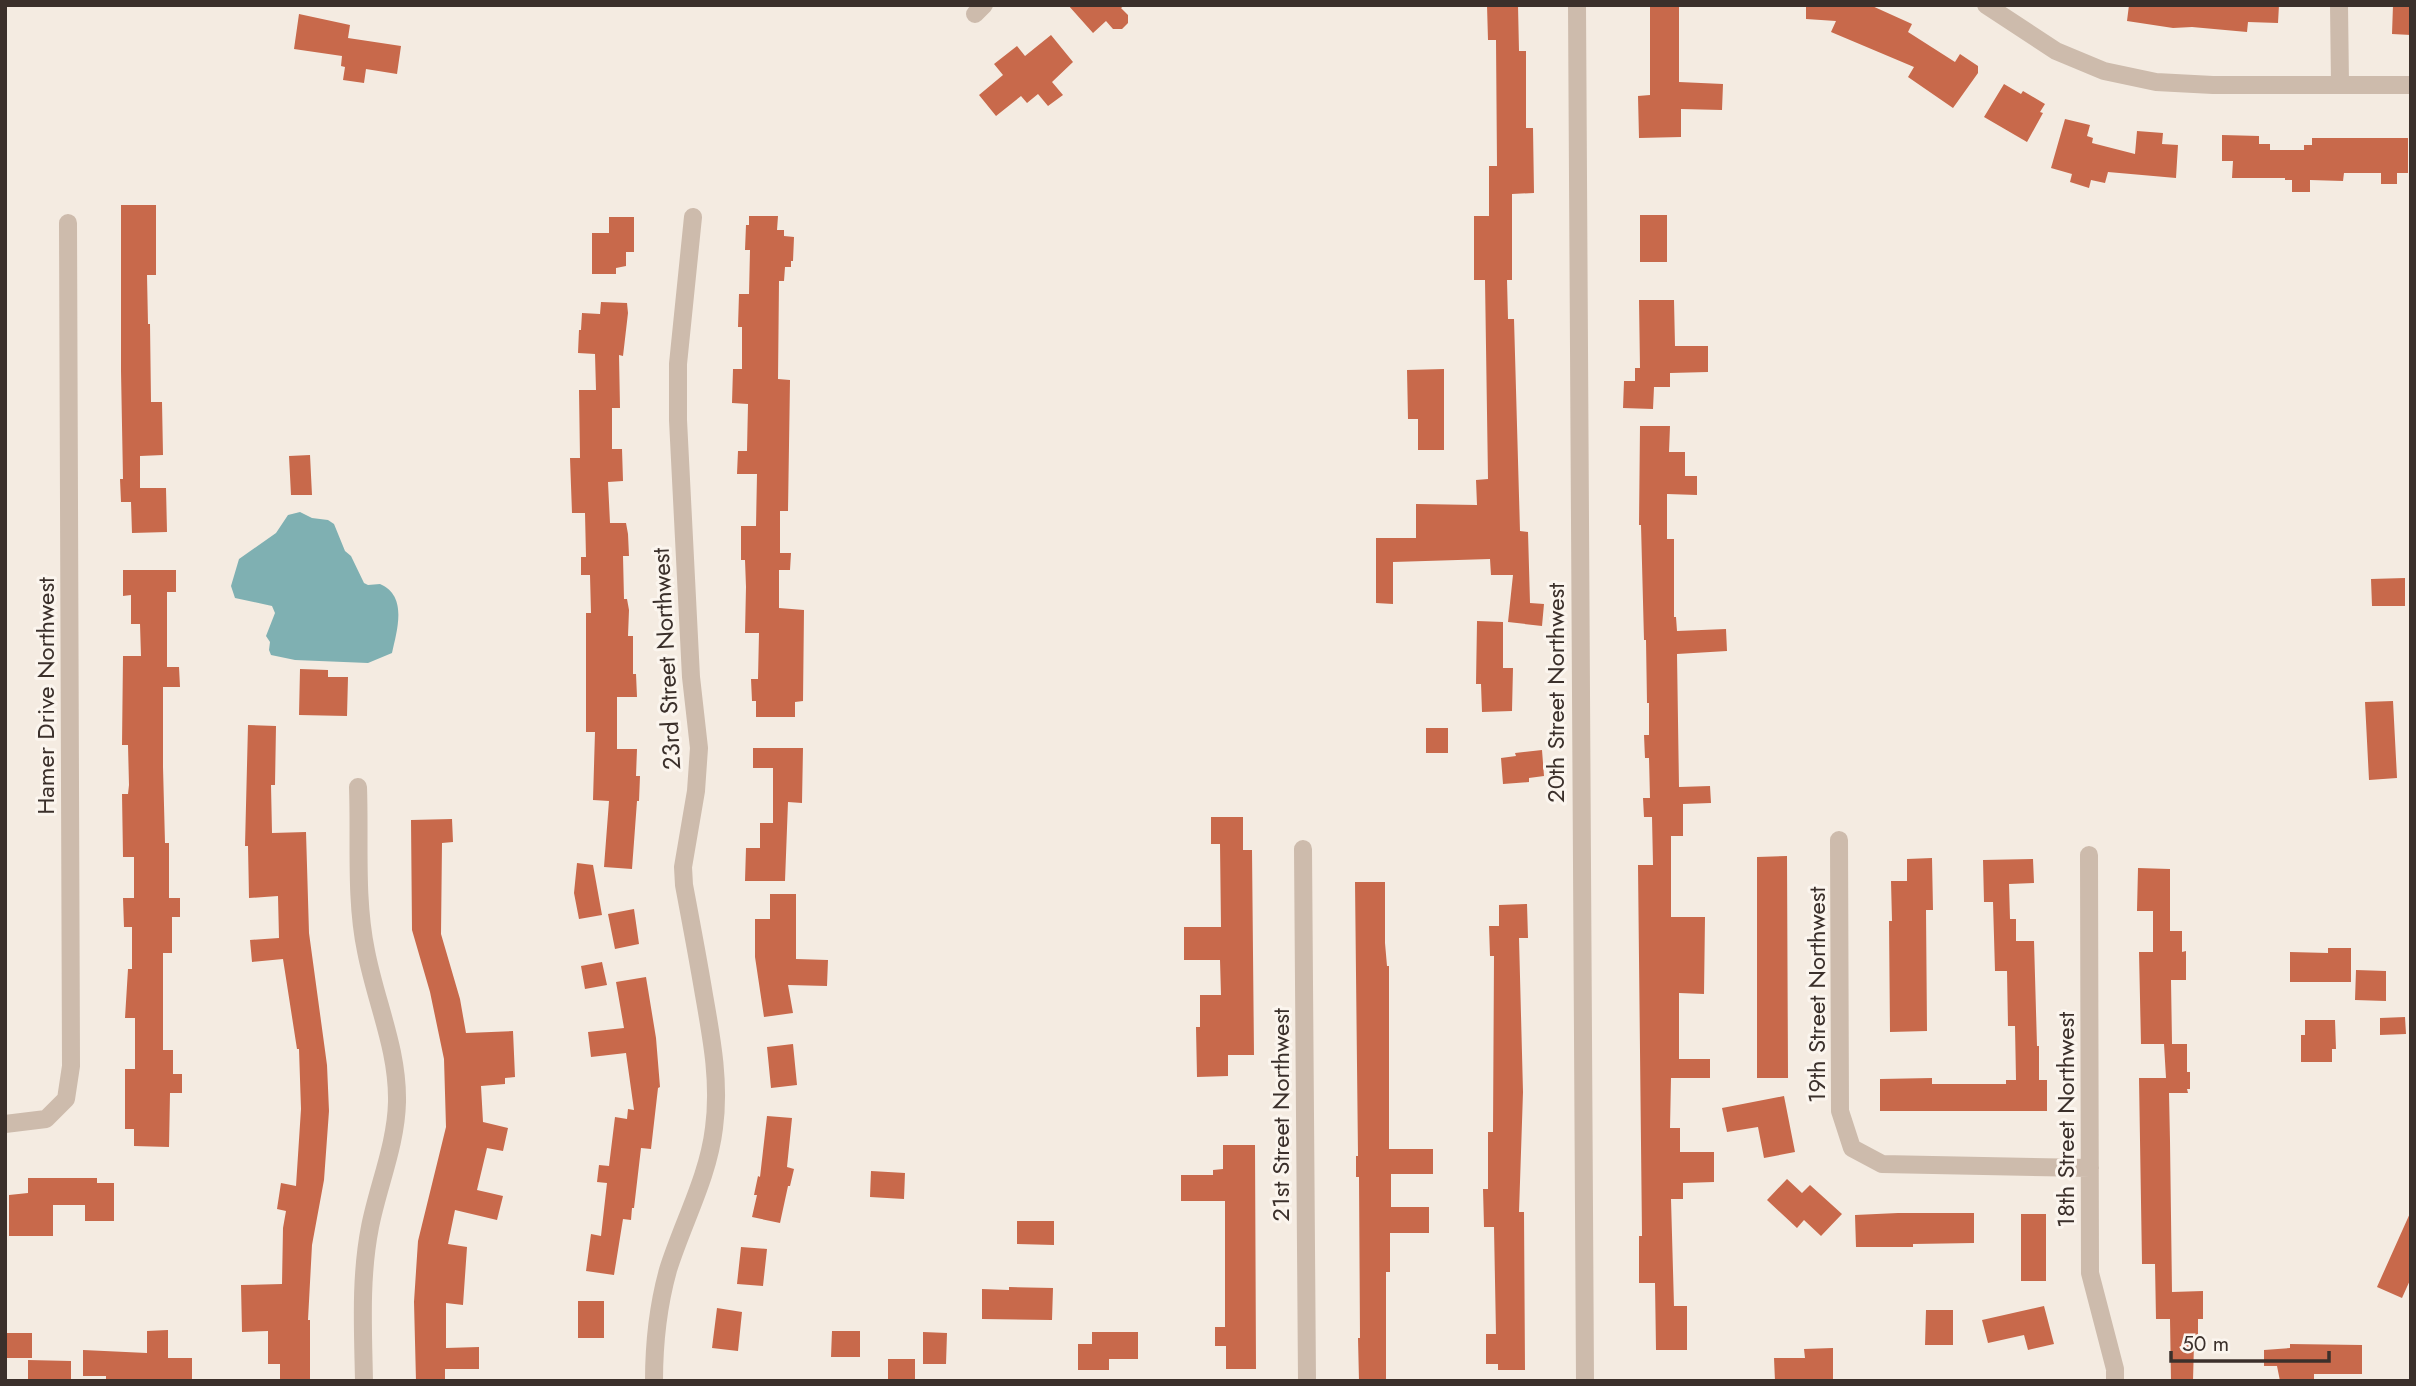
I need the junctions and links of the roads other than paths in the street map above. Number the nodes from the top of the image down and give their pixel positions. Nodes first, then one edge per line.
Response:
1 (1577, 5) edge
2 (1986, 5) edge
3 (2339, 5) edge
4 (2340, 84) junction
5 (2411, 85) edge
6 (693, 217) dead end
7 (68, 223) dead end
8 (358, 787) dead end
9 (1839, 841) dead end
10 (1303, 849) dead end
11 (2089, 855) dead end
12 (5, 1124) edge
13 (2090, 1168) junction
14 (364, 1381) edge
15 (654, 1381) edge
16 (1307, 1381) edge
17 (1585, 1381) edge
18 (2115, 1381) edge

1 - 17 street, 20th Street Northwest
2 - 4 street
3 - 4 street
4 - 5 street
6 - 15 street, 23rd Street Northwest
7 - 12 street, Hamer Drive Northwest
8 - 14 street
9 - 13 street, 19th Street Northwest
10 - 16 street, 21st Street Northwest
11 - 13 street, 18th Street Northwest
13 - 18 street, 18th Street Northwest

